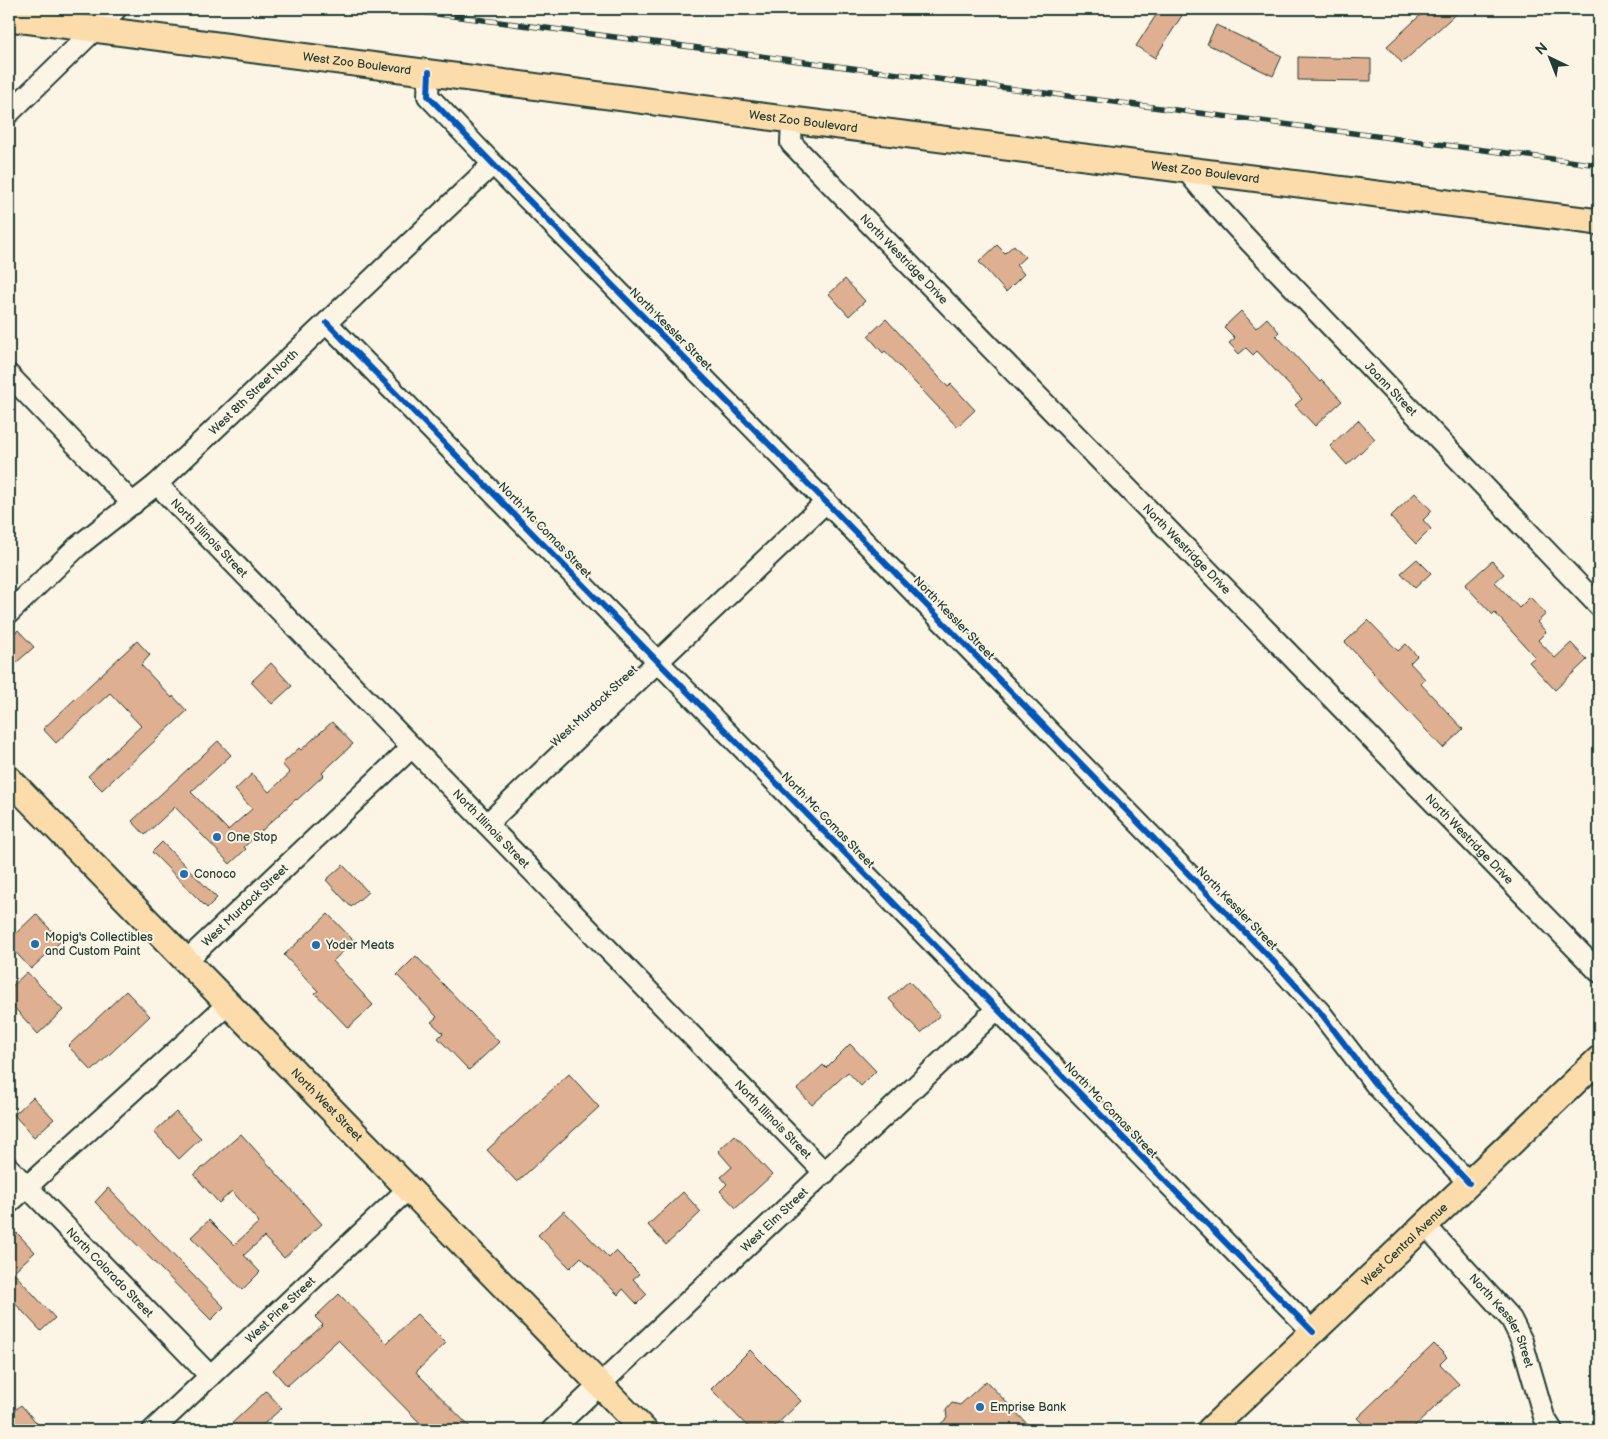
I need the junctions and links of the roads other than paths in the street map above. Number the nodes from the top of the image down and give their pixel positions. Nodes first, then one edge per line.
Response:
1 (116, 9) edge
2 (9, 18) edge
3 (96, 29) junction
4 (429, 72) junction
5 (9, 113) edge
6 (792, 120) junction
7 (493, 164) junction
8 (1186, 170) junction
9 (1596, 225) edge
10 (327, 323) junction
11 (9, 375) edge
12 (157, 484) junction
13 (826, 502) junction
14 (133, 504) junction
15 (1599, 606) edge
16 (9, 613) edge
17 (658, 662) junction
18 (412, 747) junction
19 (9, 779) edge
20 (487, 824) junction
21 (186, 961) junction
22 (1599, 972) edge
23 (228, 1004) junction
24 (997, 1009) junction
25 (1597, 1067) edge
26 (9, 1168) edge
27 (825, 1173) junction
28 (1469, 1183) junction
29 (26, 1186) junction
30 (408, 1189) junction
31 (9, 1203) edge
32 (1425, 1225) junction
33 (1313, 1332) junction
34 (210, 1376) junction
35 (600, 1385) junction
36 (153, 1430) edge
37 (552, 1430) edge
38 (644, 1430) edge
39 (1210, 1430) edge
40 (1552, 1430) edge

1 - 3 street
2 - 3 main road, West Zoo Boulevard
3 - 4 main road, West Zoo Boulevard
3 - 5 street
4 - 6 main road, West Zoo Boulevard
4 - 7 street, North Kessler Street
6 - 8 main road, West Zoo Boulevard
6 - 22 street, North Westridge Drive
7 - 10 street, West 8th Street North
7 - 13 street, North Kessler Street
8 - 9 main road, West Zoo Boulevard
8 - 15 street, Joann Street
10 - 12 street, West 8th Street North
10 - 17 street, North Mc Comas Street
11 - 14 street
12 - 14 street, West 8th Street North
12 - 18 street, North Illinois Street
13 - 17 street, West Murdock Street
13 - 28 street, North Kessler Street
14 - 16 street, West 8th Street North
17 - 20 street, West Murdock Street
17 - 24 street, North Mc Comas Street
18 - 20 street, North Illinois Street
18 - 21 street, West Murdock Street
19 - 21 main road, North West Street
20 - 27 street, North Illinois Street
21 - 23 main road, North West Street
23 - 29 street
23 - 30 main road, North West Street
24 - 27 street, West Elm Street
24 - 33 street, North Mc Comas Street
25 - 28 main road, West Central Avenue
26 - 29 street, North Colorado Street
27 - 35 street, West Elm Street
28 - 32 main road, West Central Avenue
29 - 31 street
29 - 34 street, North Colorado Street
30 - 34 street, West Pine Street
30 - 35 main road, North West Street
32 - 33 main road, West Central Avenue
32 - 40 street, North Kessler Street
33 - 39 main road, West Central Avenue
34 - 36 street, West Pine Street
35 - 37 street, West Elm Street
35 - 38 main road, North West Street

